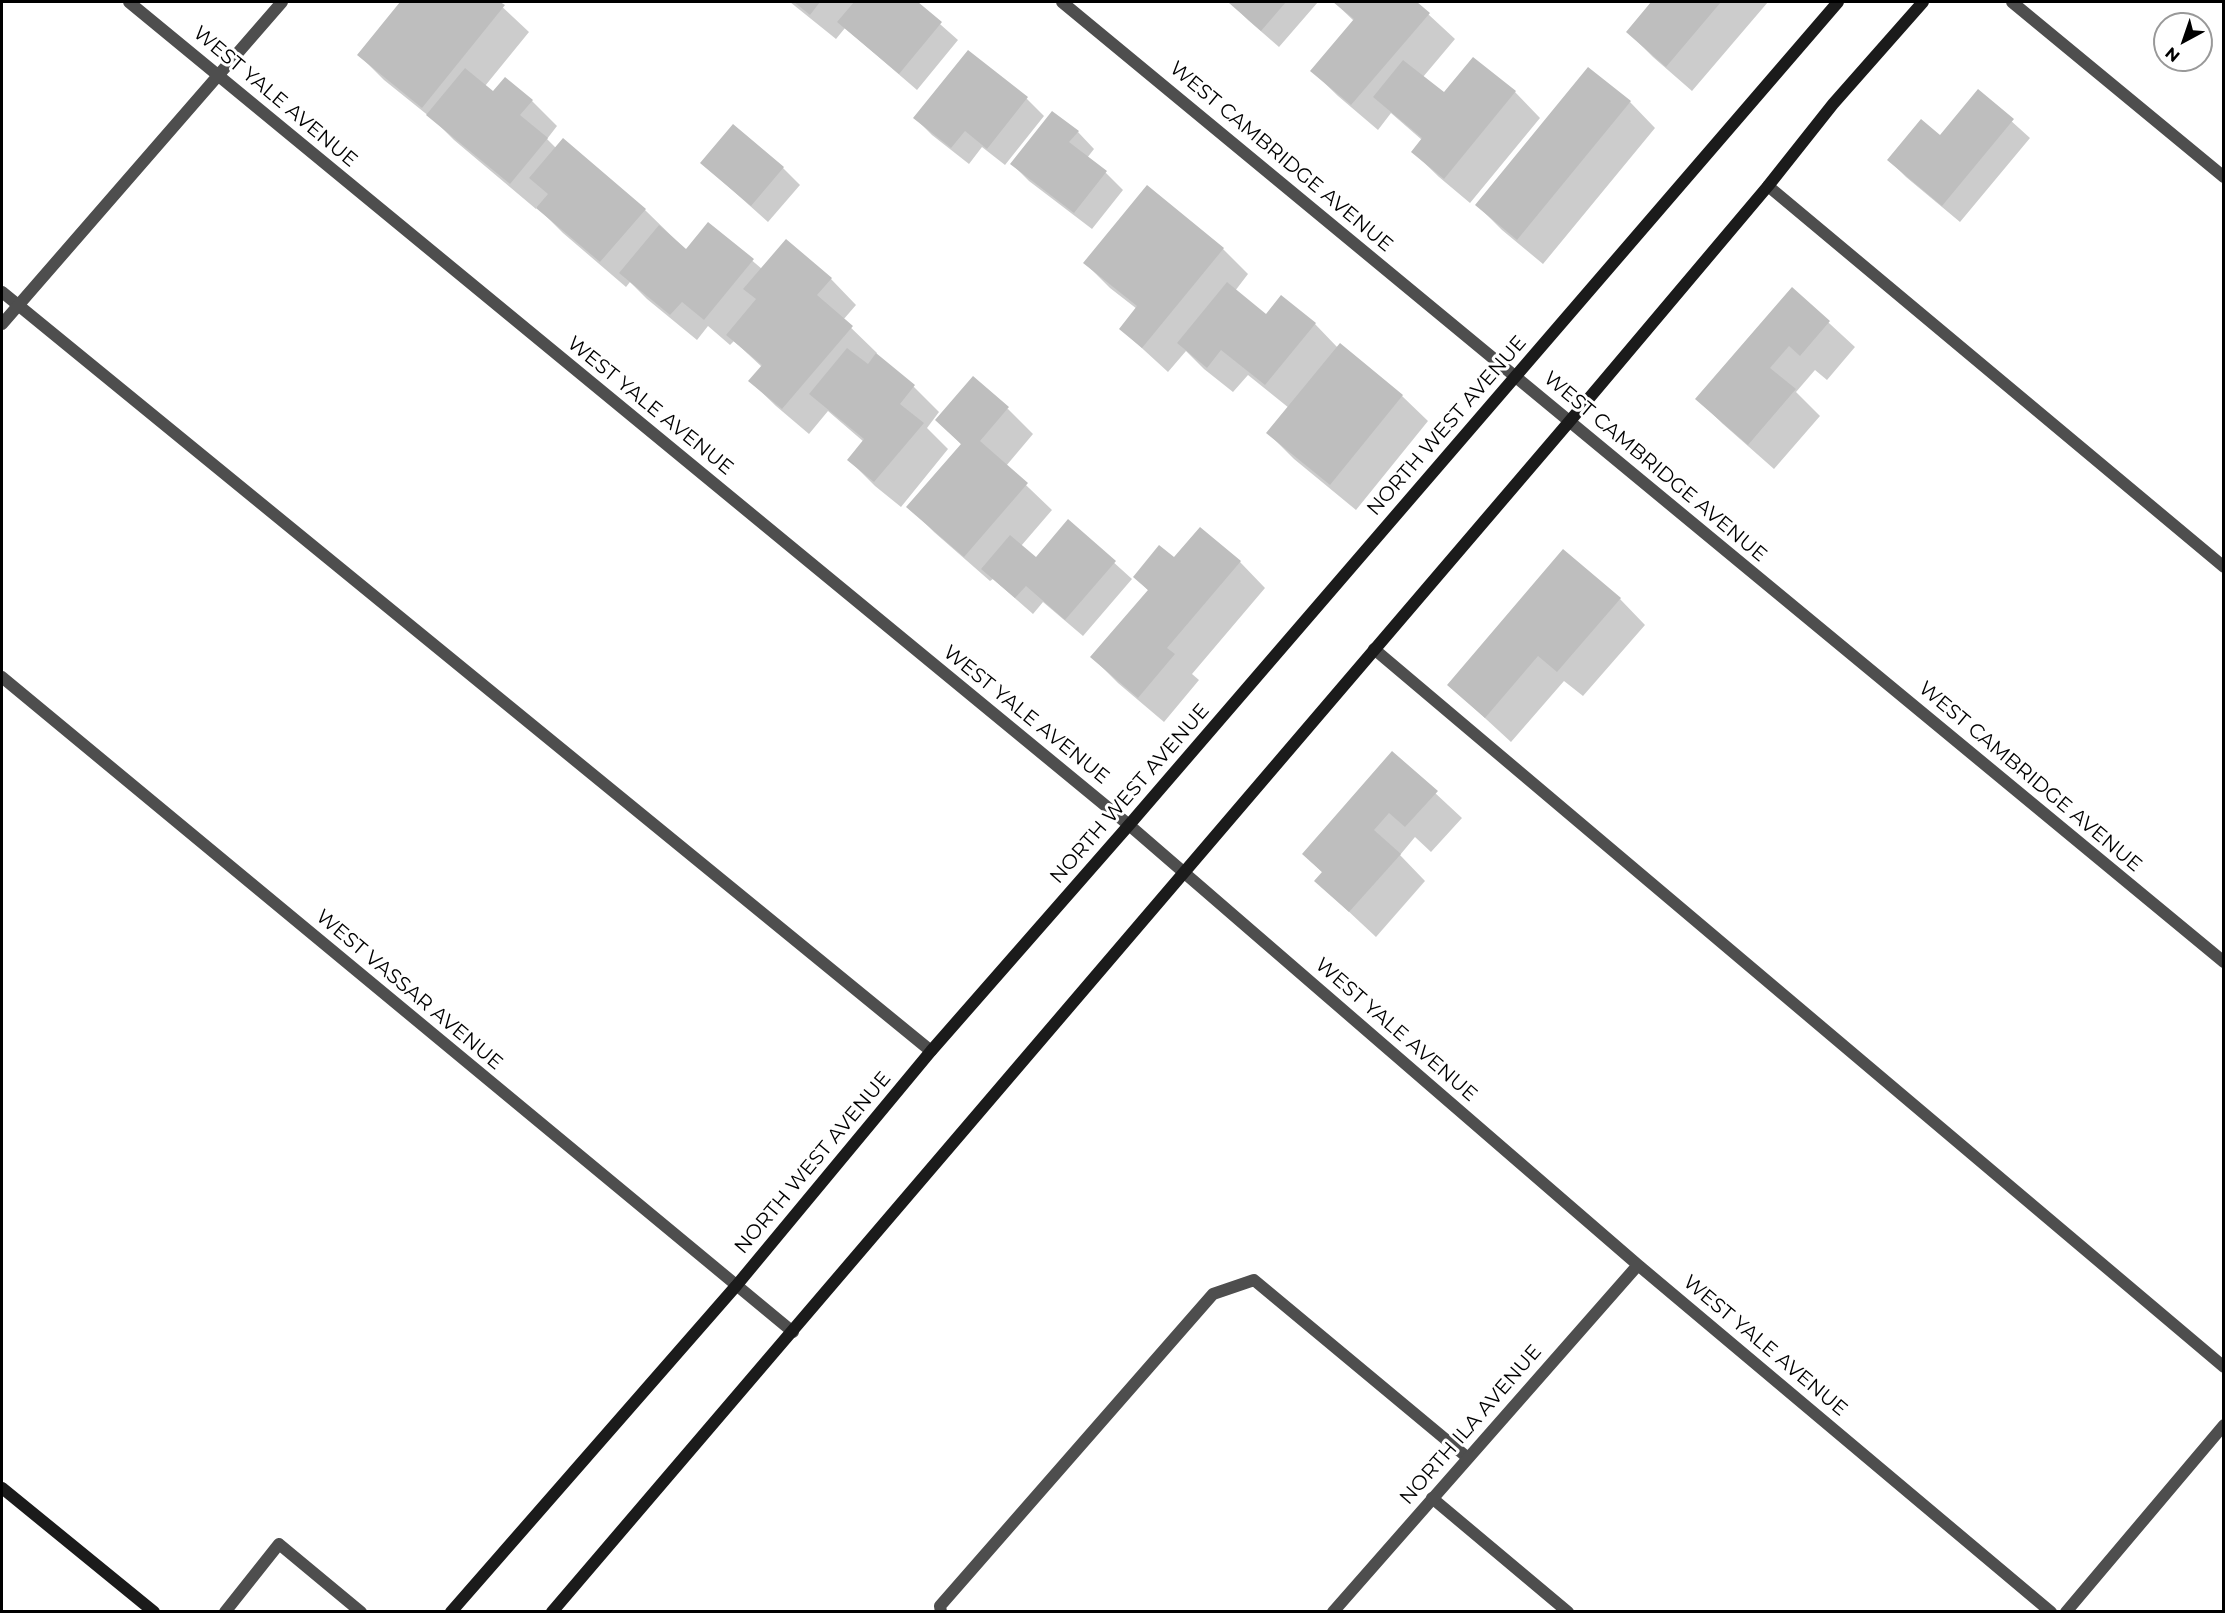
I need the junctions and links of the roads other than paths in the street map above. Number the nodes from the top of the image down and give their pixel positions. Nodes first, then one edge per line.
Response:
1 (129, 2) edge
2 (282, 2) edge
3 (1062, 2) edge
4 (1838, 2) edge
5 (1923, 2) edge
6 (2012, 2) edge
7 (218, 76) junction
8 (2223, 177) edge
9 (1768, 186) junction
10 (2, 292) edge
11 (18, 305) junction
12 (2, 324) edge
13 (1515, 376) junction
14 (1569, 422) junction
15 (2223, 567) edge
16 (1374, 649) junction
17 (2, 677) edge
18 (1129, 825) junction
19 (1185, 874) junction
20 (2223, 962) edge
21 (931, 1051) junction
22 (1638, 1265) junction
23 (736, 1286) junction
24 (793, 1332) junction
25 (2223, 1367) edge
26 (2223, 1425) edge
27 (1468, 1458) junction
28 (2, 1488) edge
29 (1432, 1498) junction
30 (154, 1611) edge
31 (225, 1611) edge
32 (361, 1611) edge
33 (451, 1611) edge
34 (552, 1611) edge
35 (941, 1611) edge
36 (1333, 1611) edge
37 (1568, 1611) edge
38 (2051, 1611) edge
39 (2066, 1611) edge

1 - 7 street, WEST YALE AVENUE
2 - 7 street
3 - 13 street, WEST CAMBRIDGE AVENUE
4 - 13 main road, NORTH WEST AVENUE
5 - 9 main road
6 - 8 street
7 - 11 street
7 - 18 street, WEST YALE AVENUE
9 - 14 main road
9 - 15 street
10 - 11 street
11 - 12 street
11 - 21 street
13 - 14 street, WEST CAMBRIDGE AVENUE
13 - 18 main road, NORTH WEST AVENUE
14 - 16 main road
14 - 20 street, WEST CAMBRIDGE AVENUE
16 - 19 main road
16 - 25 street
17 - 23 street, WEST VASSAR AVENUE
18 - 19 street, WEST YALE AVENUE
18 - 21 main road, NORTH WEST AVENUE
19 - 22 street, WEST YALE AVENUE
19 - 24 main road
21 - 23 main road, NORTH WEST AVENUE
22 - 27 street, NORTH ILA AVENUE
22 - 38 street, WEST YALE AVENUE
23 - 24 street, WEST VASSAR AVENUE
23 - 33 main road, NORTH WEST AVENUE
24 - 34 main road
26 - 39 street
27 - 29 street, NORTH ILA AVENUE
27 - 35 street
28 - 30 main road
29 - 36 street, NORTH ILA AVENUE
29 - 37 street
31 - 32 street

